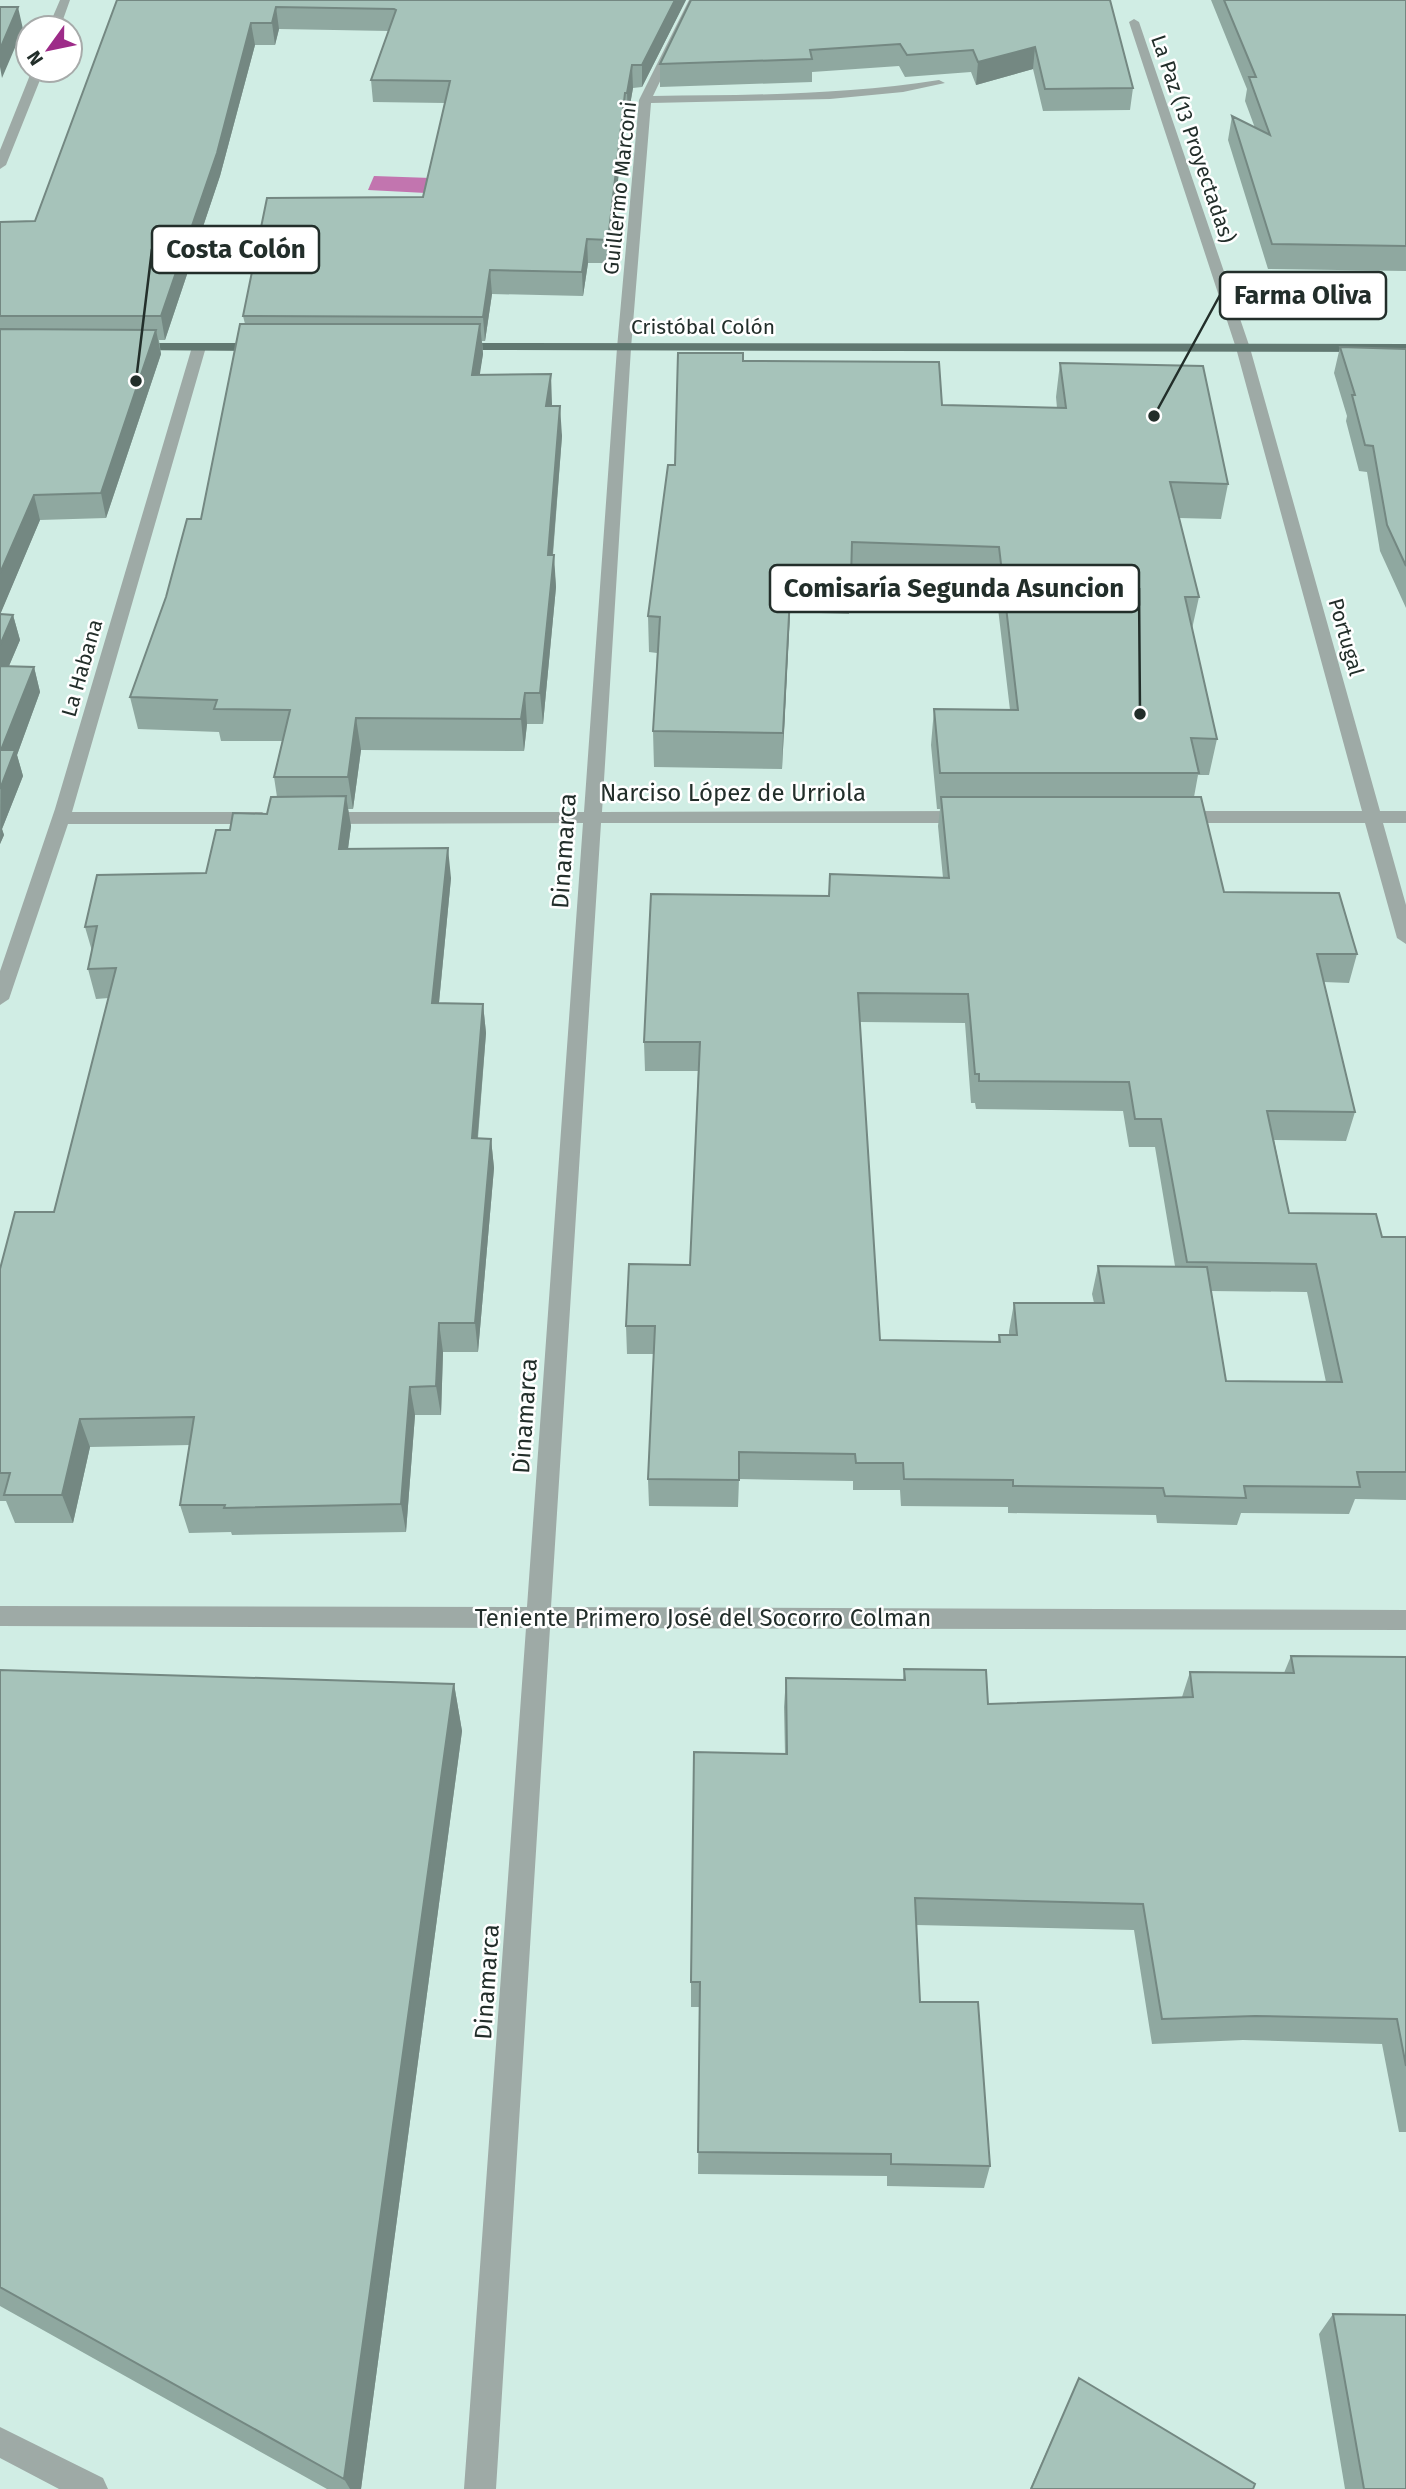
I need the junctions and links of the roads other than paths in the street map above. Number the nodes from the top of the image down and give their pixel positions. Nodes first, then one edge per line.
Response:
1 (694, 0) edge
2 (1134, 22) dead end
3 (939, 83) dead end
4 (32, 84) edge
5 (645, 100) junction
6 (0, 165) edge
7 (119, 347) edge
8 (198, 347) junction
9 (281, 347) edge
10 (445, 347) edge
11 (624, 348) junction
12 (1243, 348) junction
13 (1406, 348) edge
14 (593, 817) junction
15 (983, 817) edge
16 (1164, 817) edge
17 (1374, 817) junction
18 (1406, 817) edge
19 (61, 818) junction
20 (1406, 938) edge
21 (0, 999) edge
22 (0, 1616) edge
23 (538, 1618) junction
24 (1406, 1620) edge
25 (0, 2442) edge
26 (92, 2489) edge
27 (480, 2489) edge

1 - 5 street, Guillermo Marconi
2 - 12 street, La Paz (13 Proyectadas)
3 - 5 street
4 - 6 street
5 - 11 street, Guillermo Marconi
7 - 8 main road
8 - 9 main road
8 - 19 street, La Habana
10 - 11 main road, Cristóbal Colón
11 - 12 main road, Cristóbal Colón
11 - 14 street, Dinamarca
12 - 13 main road, Cristóbal Colón
12 - 17 street, Portugal
14 - 15 street, Narciso López de Urriola
14 - 19 street, Narciso López de Urriola
14 - 23 street, Dinamarca
16 - 17 street
17 - 18 street
17 - 20 street, Portugal
19 - 21 street, La Habana
22 - 23 street, Teniente Primero José del Socorro Colman
23 - 24 street, Teniente Primero José del Socorro Colman
23 - 27 street, Dinamarca
25 - 26 street

